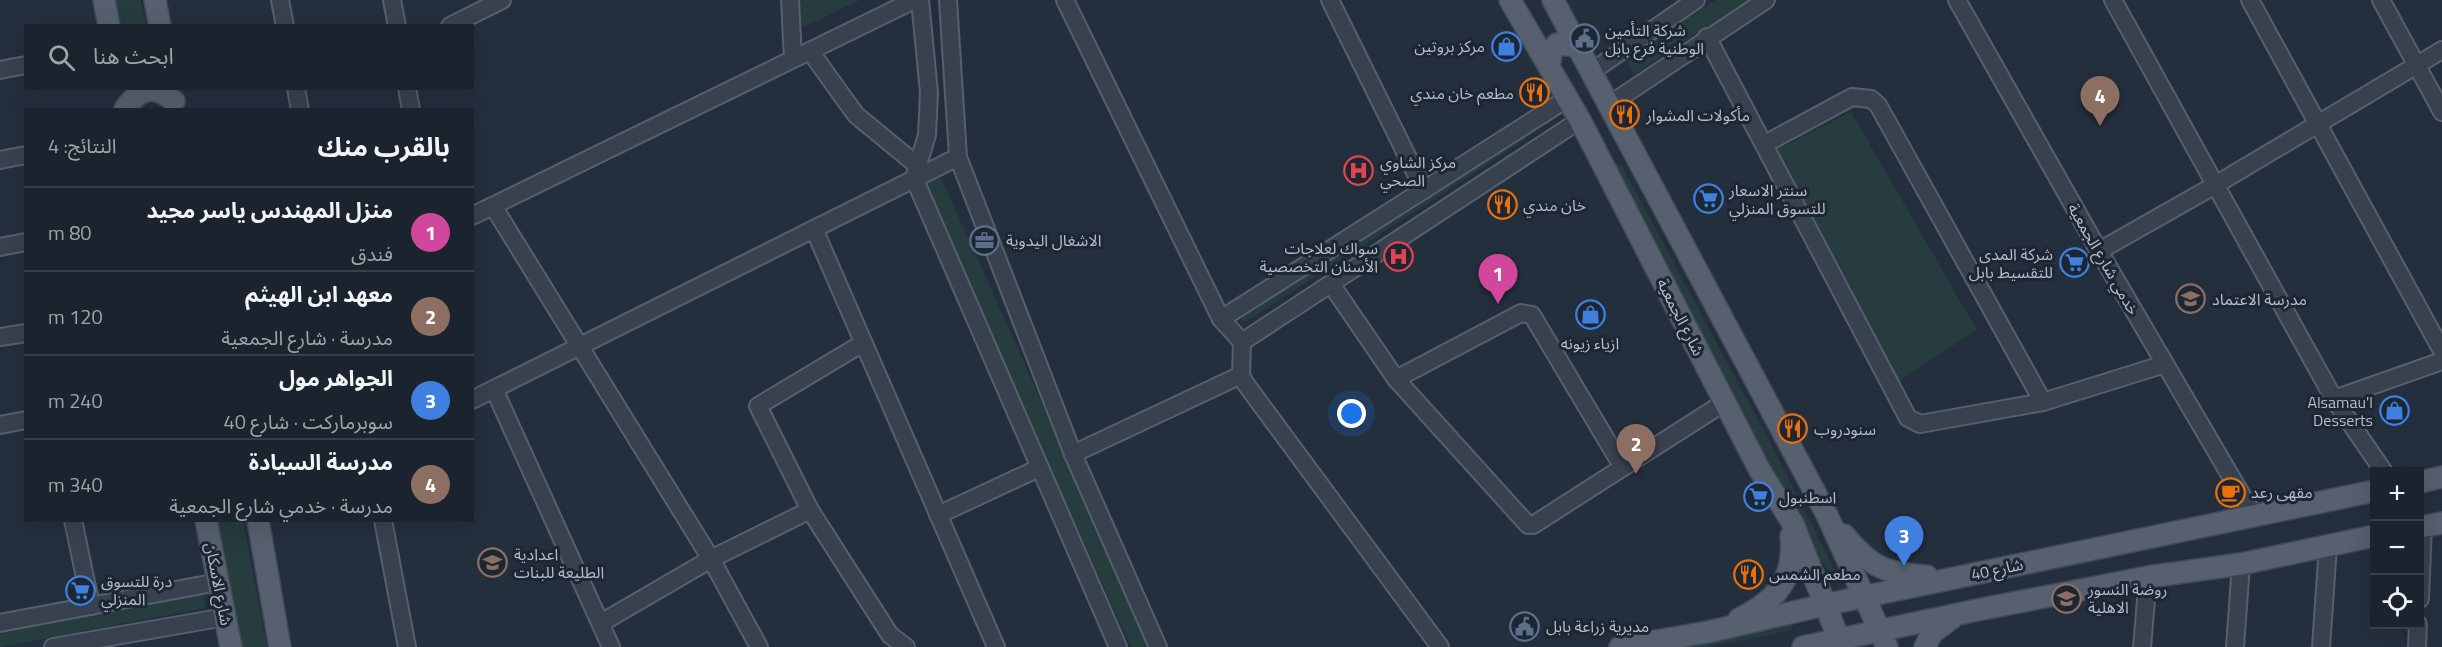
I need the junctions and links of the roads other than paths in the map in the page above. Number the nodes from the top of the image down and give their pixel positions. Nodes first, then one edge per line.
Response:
1 (104, 0) edge
2 (155, 0) edge
3 (280, 0) edge
4 (392, 0) edge
5 (502, 0) edge
6 (790, 0) edge
7 (914, 0) edge
8 (920, 0) edge
9 (948, 0) edge
10 (1065, 0) edge
11 (1330, 0) edge
12 (1510, 0) edge
13 (1553, 0) edge
14 (1696, 0) edge
15 (1766, 0) edge
16 (1957, 0) edge
17 (2113, 0) edge
18 (2250, 0) edge
19 (2381, 0) edge
20 (1564, 20) junction
21 (109, 24) edge
22 (160, 24) edge
23 (285, 24) edge
24 (397, 24) edge
25 (454, 24) edge
26 (1707, 37) junction
27 (1534, 41) junction
28 (1578, 46) junction
29 (2442, 50) edge
30 (810, 51) junction
31 (793, 59) junction
32 (24, 65) edge
33 (2417, 65) junction
34 (1549, 67) junction
35 (0, 70) edge
36 (1591, 72) junction
37 (121, 90) edge
38 (147, 90) edge
39 (160, 90) edge
40 (296, 90) edge
41 (407, 90) edge
42 (1568, 98) junction
43 (174, 100) edge
44 (1610, 105) junction
45 (125, 108) edge
46 (126, 108) edge
47 (300, 108) edge
48 (411, 108) edge
49 (2442, 111) edge
50 (1580, 120) junction
51 (2318, 122) junction
52 (1765, 144) junction
53 (24, 155) edge
54 (958, 157) junction
55 (0, 160) edge
56 (916, 172) junction
57 (2217, 184) junction
58 (1424, 190) junction
59 (493, 206) junction
60 (474, 215) edge
61 (814, 229) junction
62 (24, 242) edge
63 (0, 248) edge
64 (2099, 251) junction
65 (1331, 284) junction
66 (1221, 319) junction
67 (24, 333) edge
68 (0, 337) edge
69 (1242, 342) junction
70 (864, 343) junction
71 (579, 347) junction
72 (2442, 351) edge
73 (2442, 361) edge
74 (2165, 364) junction
75 (1241, 375) junction
76 (1396, 379) junction
77 (495, 389) junction
78 (474, 399) edge
79 (2334, 399) junction
80 (1725, 402) junction
81 (2043, 402) junction
82 (24, 420) edge
83 (0, 425) edge
84 (1073, 454) junction
85 (1622, 466) junction
86 (2381, 467) edge
87 (1039, 468) junction
88 (2442, 477) edge
89 (2424, 481) edge
90 (2370, 492) edge
91 (810, 510) junction
92 (939, 515) junction
93 (1827, 515) junction
94 (2254, 516) junction
95 (73, 522) edge
96 (206, 522) edge
97 (258, 522) edge
98 (383, 522) edge
99 (1793, 524) junction
100 (2428, 525) edge
101 (2370, 537) edge
102 (2328, 546) junction
103 (711, 560) junction
104 (2241, 564) junction
105 (2423, 575) edge
106 (2148, 577) junction
107 (1958, 578) junction
108 (218, 582) junction
109 (1865, 596) junction
110 (1824, 605) junction
111 (91, 606) junction
112 (1977, 610) junction
113 (225, 616) junction
114 (0, 623) edge
115 (601, 623) junction
116 (2418, 629) edge
117 (1708, 632) junction
118 (1883, 639) edge
119 (1839, 644) edge
120 (53, 647) edge
121 (231, 647) edge
122 (280, 647) edge
123 (407, 647) edge
124 (611, 647) edge
125 (759, 647) edge
126 (906, 647) edge
127 (996, 647) edge
128 (1118, 647) edge
129 (1158, 647) edge
130 (1440, 647) edge
131 (1620, 647) edge
132 (1803, 647) edge
133 (1925, 647) edge
134 (2142, 647) edge
135 (2235, 647) edge
136 (2321, 647) edge
137 (2417, 647) edge

1 - 21 main road
2 - 22 main road
3 - 23 street
4 - 24 street
5 - 25 street
6 - 31 street
7 - 30 street
8 - 56 street
9 - 54 street
10 - 66 street
11 - 58 street
12 - 27 main road, شارع الجمعية
13 - 20 main road
14 - 36 street
15 - 26 street
16 - 64 street, خدمي شارع الجمعية
17 - 57 street
18 - 51 street
19 - 33 street
20 - 27 main road
20 - 28 main road
26 - 44 street
26 - 52 street
27 - 34 main road, شارع الجمعية
28 - 34 main road
28 - 36 main road
29 - 33 street
30 - 31 street
30 - 56 street
31 - 59 street
32 - 35 street
33 - 49 street
33 - 51 street
34 - 42 main road, شارع الجمعية
36 - 44 main road
37 - 45 main road
38 - 46 main road
39 - 43 main road
40 - 47 street
41 - 48 street
42 - 50 main road, شارع الجمعية
42 - 58 street
44 - 93 main road
50 - 65 street
50 - 80 main road, شارع الجمعية
51 - 57 street
51 - 72 street
52 - 81 street
52 - 81 street
53 - 55 street
54 - 56 street
54 - 84 street
56 - 61 street
56 - 87 street
57 - 64 street
57 - 79 street
58 - 66 street
59 - 60 street
59 - 71 street
61 - 70 street
61 - 71 street
62 - 63 street
64 - 74 street, خدمي شارع الجمعية
65 - 69 street
65 - 76 street
66 - 69 street
67 - 68 street
69 - 75 street
70 - 91 street
70 - 92 street
71 - 77 street
71 - 103 street
73 - 79 street
74 - 81 street
74 - 94 street, خدمي شارع الجمعية
75 - 84 street
75 - 130 street
76 - 85 street
76 - 85 street
77 - 78 street
77 - 115 street
79 - 86 street
80 - 85 street
80 - 99 main road, شارع الجمعية
82 - 83 street
84 - 129 street
87 - 92 street
87 - 128 street
88 - 89 main road
90 - 94 main road, شارع 40
91 - 103 street
91 - 126 street
92 - 127 street
93 - 107 main road
93 - 109 main road
94 - 107 main road, شارع 40
95 - 111 street
96 - 108 main road, شارع الاسكان
97 - 122 main road
98 - 123 street
99 - 110 main road, شارع الجمعية
99 - 117 main road
100 - 105 street
101 - 102 main road
102 - 104 main road
102 - 136 street
103 - 115 street
103 - 125 street
104 - 106 main road
104 - 135 street
106 - 112 main road
106 - 134 street
107 - 109 main road, شارع 40
108 - 111 street
108 - 113 main road, شارع الاسكان
109 - 110 main road, شارع 40
109 - 118 main road
110 - 117 main road, شارع 40
110 - 119 main road, شارع الجمعية
111 - 114 street
112 - 118 main road
112 - 133 main road
113 - 120 street
113 - 121 main road, شارع الاسكان
115 - 124 street
116 - 137 street
117 - 131 main road, شارع 40
118 - 119 main road
119 - 132 main road

